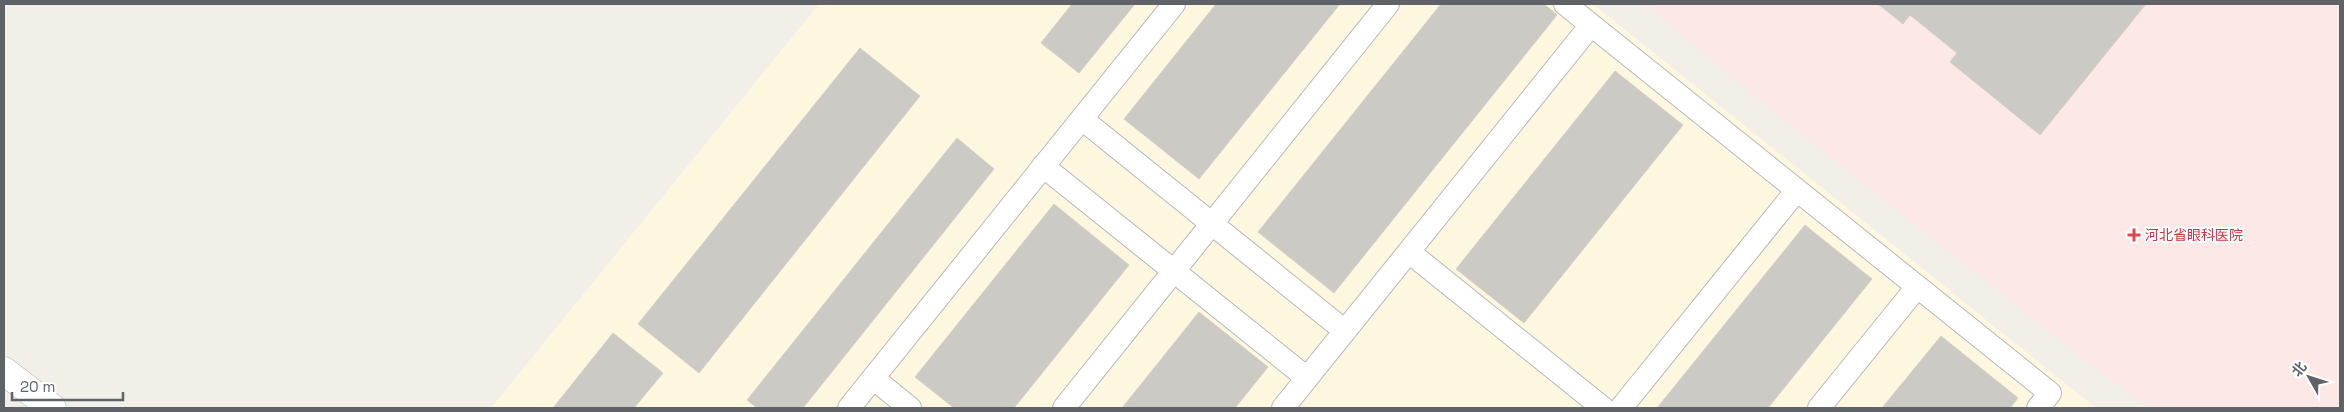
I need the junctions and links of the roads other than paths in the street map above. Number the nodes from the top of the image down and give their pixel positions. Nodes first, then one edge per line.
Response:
1 (1174, 4) edge
2 (1388, 4) edge
3 (1565, 4) edge
4 (1591, 25) junction
5 (1082, 119) junction
6 (1043, 166) junction
7 (1797, 190) junction
8 (1212, 224) junction
9 (1409, 252) junction
10 (1174, 271) junction
11 (1917, 286) junction
12 (1345, 331) junction
13 (4, 370) edge
14 (873, 378) junction
15 (1307, 378) junction
16 (52, 408) edge
17 (849, 408) edge
18 (910, 408) edge
19 (1064, 408) edge
20 (1283, 408) edge
21 (1603, 408) edge
22 (1621, 408) edge
23 (1820, 408) edge
24 (2038, 408) edge

1 - 5 lane
2 - 8 lane
3 - 4 lane
4 - 7 lane
4 - 9 lane
5 - 6 lane
5 - 8 lane
6 - 10 lane
6 - 14 lane
7 - 11 lane
7 - 22 lane
8 - 10 lane
8 - 12 lane
9 - 12 lane
9 - 21 lane
10 - 15 lane
10 - 19 lane
11 - 23 lane
11 - 24 lane
12 - 15 lane
13 - 16 street
14 - 17 lane
14 - 18 lane
15 - 20 lane

